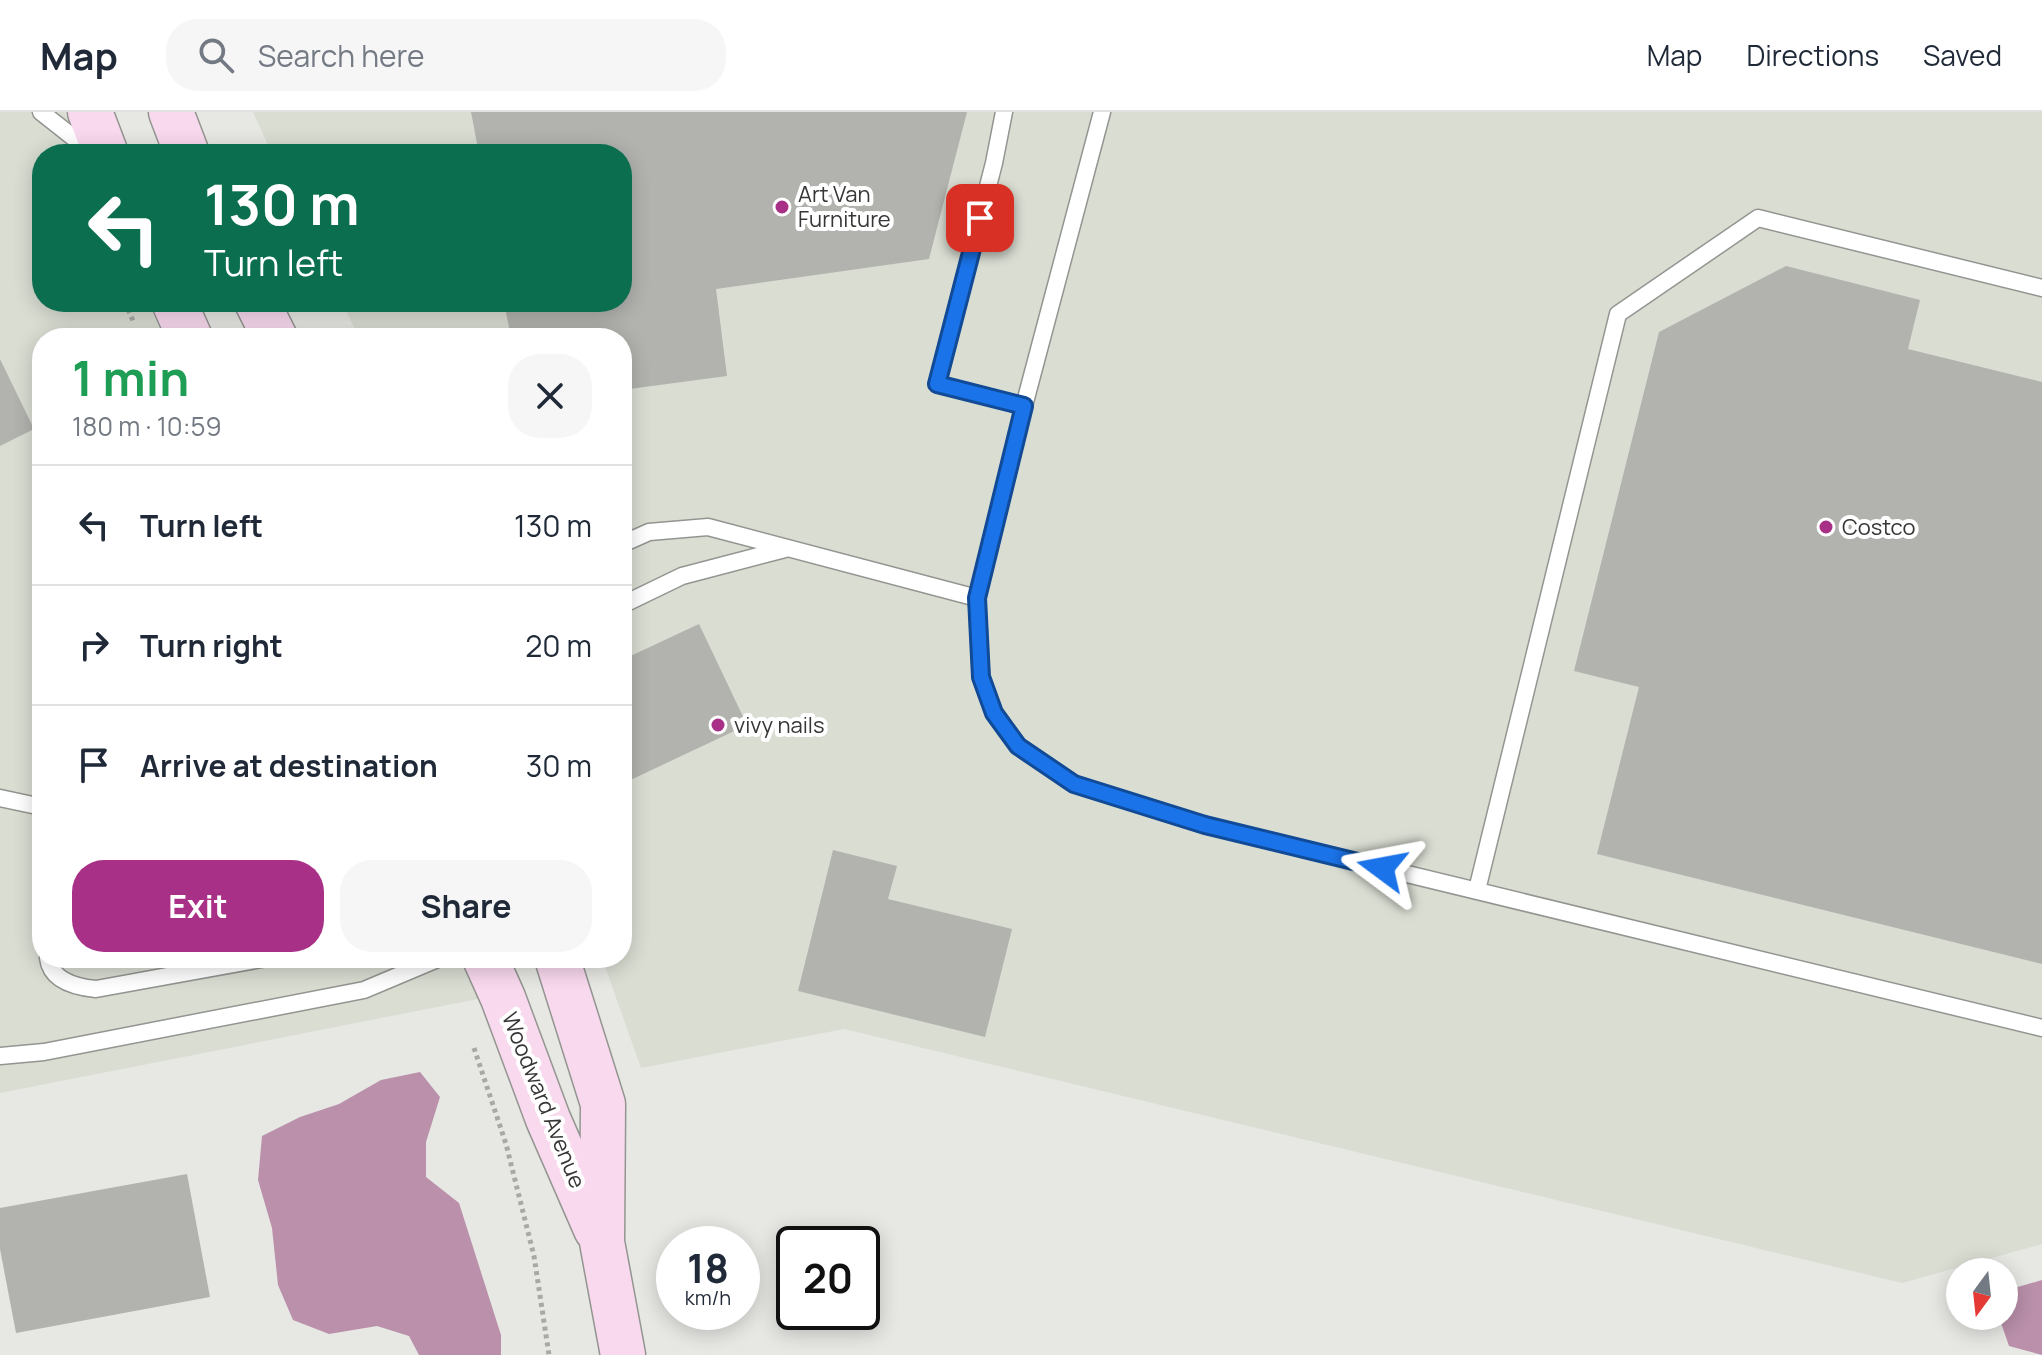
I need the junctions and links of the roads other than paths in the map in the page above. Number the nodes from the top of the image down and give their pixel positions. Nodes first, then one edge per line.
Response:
1 (41, 112) edge
2 (90, 112) edge
3 (171, 112) edge
4 (1004, 112) edge
5 (1102, 112) edge
6 (81, 144) edge
7 (102, 144) edge
8 (183, 144) edge
9 (2042, 288) edge
10 (1024, 406) junction
11 (632, 540) edge
12 (791, 548) junction
13 (977, 598) junction
14 (632, 600) edge
15 (0, 798) edge
16 (32, 804) edge
17 (1477, 890) junction
18 (50, 968) edge
19 (212, 968) edge
20 (416, 968) edge
21 (490, 968) edge
22 (560, 968) edge
23 (2042, 1028) edge
24 (0, 1056) edge
25 (602, 1242) junction
26 (623, 1355) edge

1 - 6 lane
2 - 7 main road
3 - 8 main road
4 - 10 lane
5 - 10 lane
9 - 17 lane
10 - 13 lane
11 - 12 lane
12 - 13 lane
12 - 14 lane
13 - 17 lane
15 - 16 lane
17 - 23 lane
18 - 19 lane
20 - 24 lane
21 - 25 main road, Woodward Avenue
22 - 25 main road, Woodward Avenue
25 - 26 main road, Woodward Avenue

